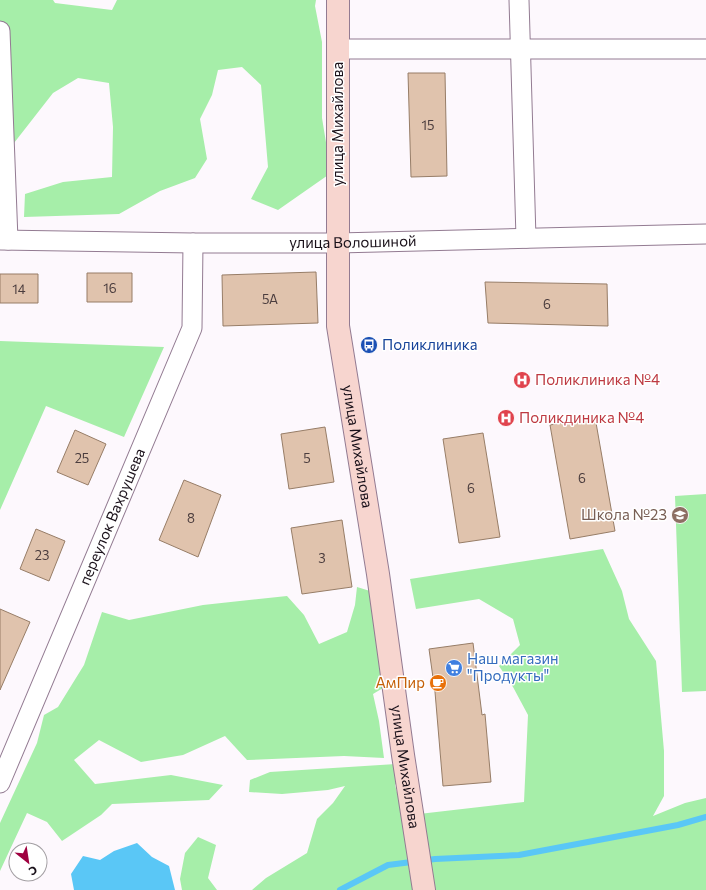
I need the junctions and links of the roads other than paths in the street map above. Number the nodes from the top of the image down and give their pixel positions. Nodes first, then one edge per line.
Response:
1 (338, 0) edge
2 (519, 0) edge
3 (0, 31) edge
4 (338, 48) junction
5 (520, 49) junction
6 (706, 49) edge
7 (706, 234) edge
8 (526, 238) junction
9 (4, 240) edge
10 (193, 243) junction
11 (338, 243) junction
12 (0, 783) edge
13 (424, 890) edge

1 - 4 street, улица Михайлова
2 - 5 street
3 - 9 street
4 - 5 street
4 - 11 street, улица Михайлова
5 - 6 street
5 - 8 street
7 - 8 street, улица Волошиной
8 - 11 street, улица Волошиной
9 - 10 street, улица Волошиной
10 - 11 street, улица Волошиной
10 - 12 street, переулок Вахрушева
11 - 13 street, улица Михайлова

